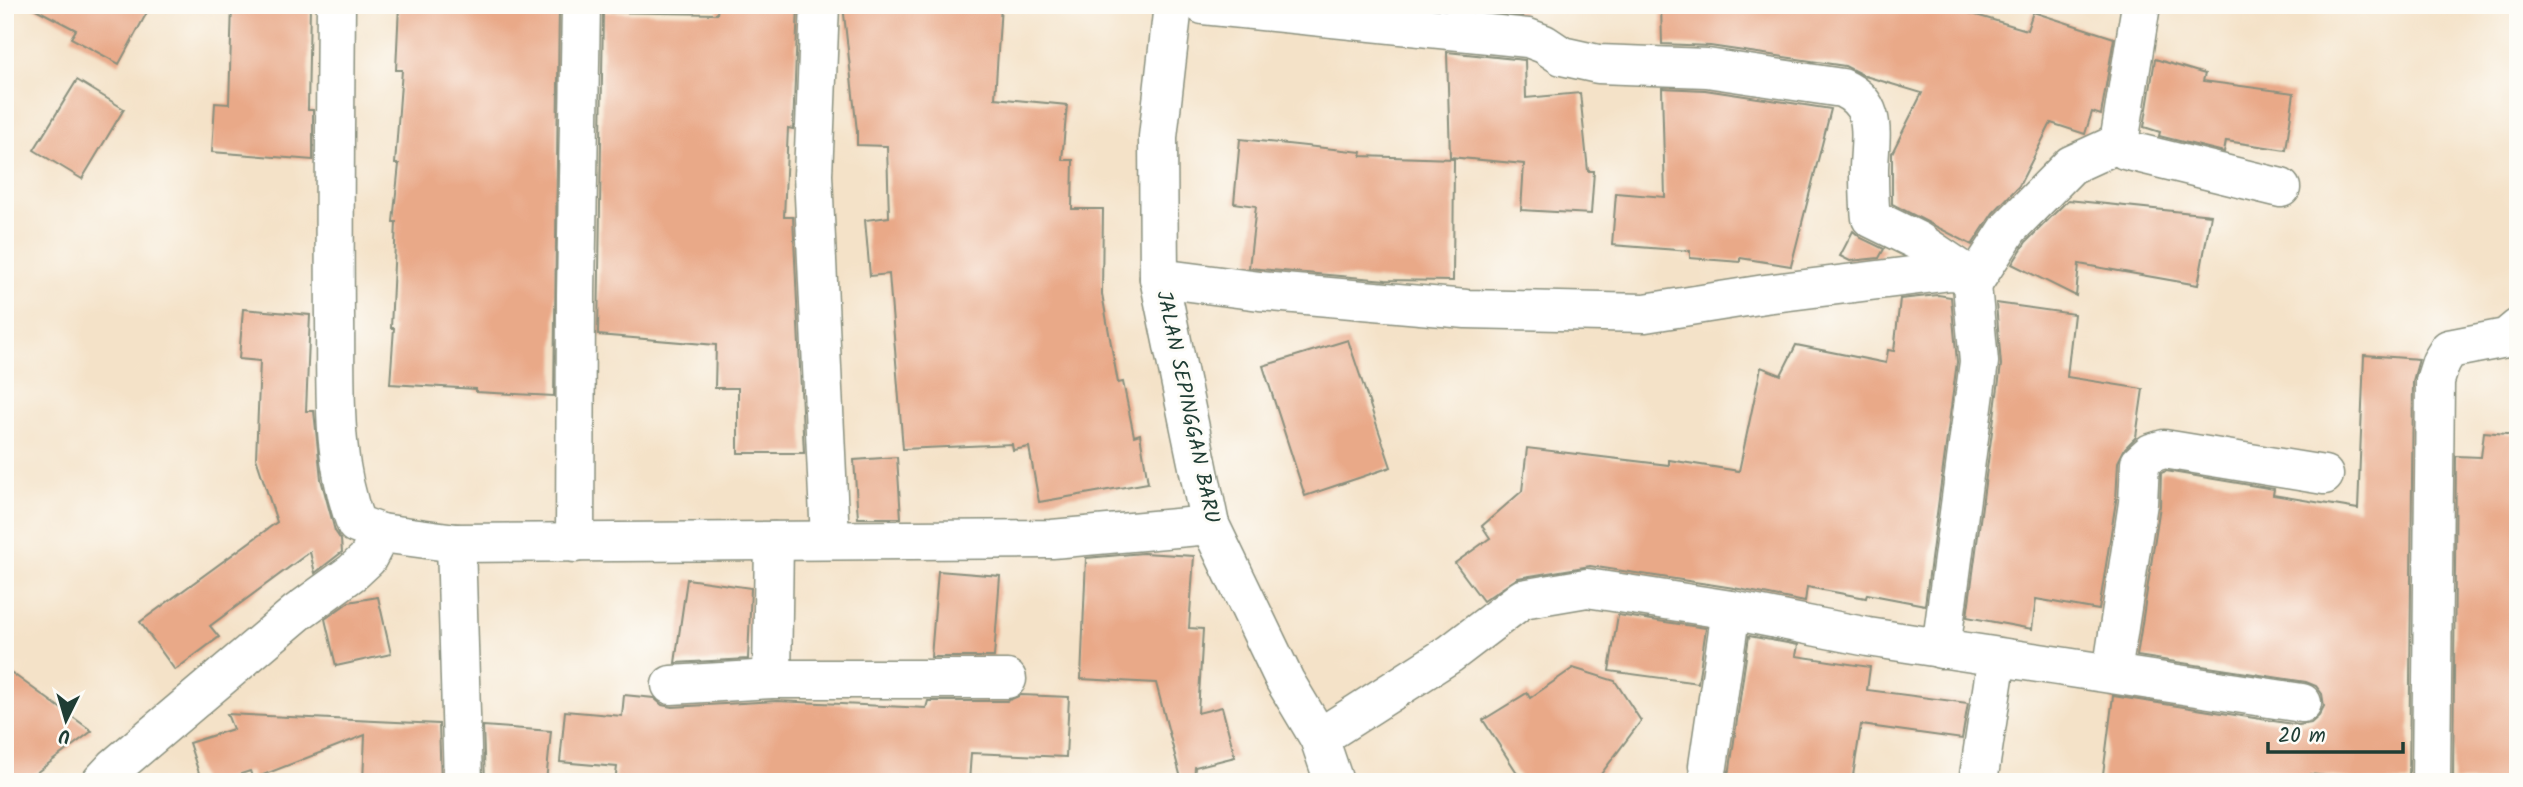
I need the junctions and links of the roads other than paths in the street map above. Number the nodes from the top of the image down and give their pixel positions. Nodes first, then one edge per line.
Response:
1 (336, 5) edge
2 (581, 5) edge
3 (820, 5) edge
4 (1173, 5) edge
5 (1203, 5) edge
6 (2141, 5) edge
7 (2119, 143) junction
8 (2281, 188) dead end
9 (1159, 278) junction
10 (1969, 279) junction
11 (2518, 328) edge
12 (2324, 475) dead end
13 (1210, 526) junction
14 (381, 533) junction
15 (830, 540) junction
16 (774, 541) junction
17 (456, 543) junction
18 (575, 543) junction
19 (1731, 610) junction
20 (1941, 649) junction
21 (1997, 657) junction
22 (2112, 673) junction
23 (772, 679) junction
24 (1007, 679) dead end
25 (670, 685) dead end
26 (2302, 703) dead end
27 (1319, 738) junction
28 (1708, 766) dead end
29 (101, 782) edge
30 (463, 782) edge
31 (1334, 782) edge
32 (1978, 782) edge
33 (2431, 782) edge

1 - 14 street
2 - 18 street
3 - 15 street
4 - 9 street, JALAN SEPINGGAN BARU
5 - 10 street
6 - 7 street
7 - 8 street
7 - 10 street
9 - 10 street
9 - 13 street, JALAN SEPINGGAN BARU
10 - 20 street
11 - 33 street
12 - 22 street
13 - 15 street
13 - 27 street, JALAN SEPINGGAN BARU
14 - 17 street
14 - 29 street
15 - 16 street
16 - 18 street
16 - 23 street
17 - 18 street
17 - 30 street
19 - 20 street
19 - 27 street
19 - 28 street
20 - 21 street
21 - 22 street
21 - 32 street
22 - 26 street
23 - 24 street
23 - 25 street
27 - 31 street, JALAN SEPINGGAN BARU

